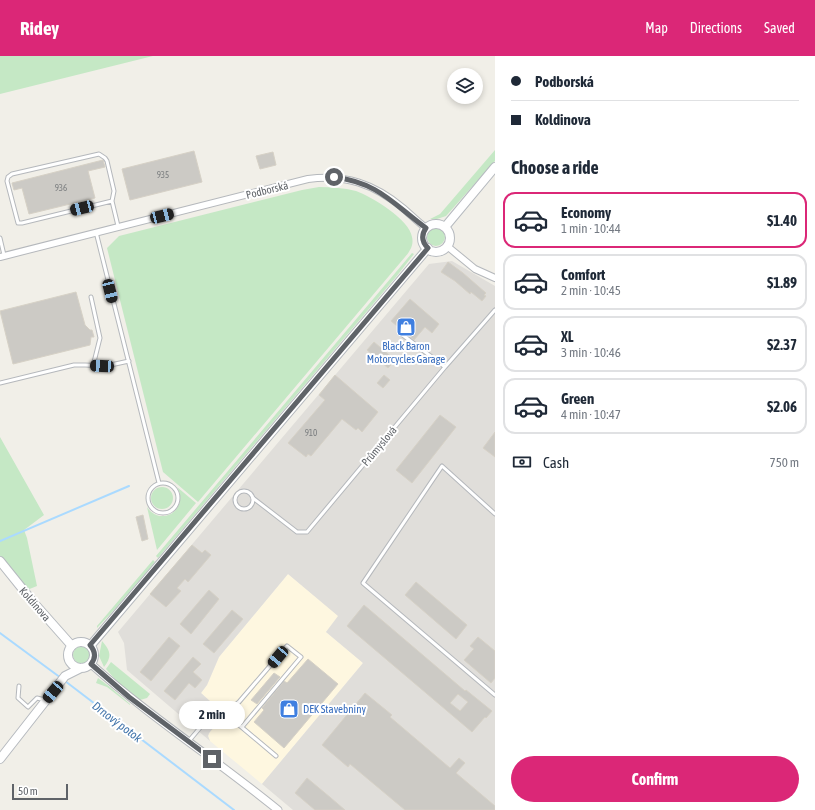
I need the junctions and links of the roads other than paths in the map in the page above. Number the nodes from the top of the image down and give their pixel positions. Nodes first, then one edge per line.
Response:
1 (495, 167) edge
2 (112, 201) junction
3 (118, 227) junction
4 (445, 227) junction
5 (426, 228) junction
6 (96, 232) junction
7 (0, 238) edge
8 (447, 246) junction
9 (428, 248) junction
10 (2, 256) edge
11 (495, 278) edge
12 (90, 297) dead end
13 (495, 310) edge
14 (400, 333) dead end
15 (128, 361) junction
16 (93, 366) junction
17 (445, 367) junction
18 (0, 383) edge
19 (159, 483) junction
20 (253, 498) junction
21 (495, 514) edge
22 (0, 562) edge
23 (90, 645) junction
24 (72, 646) junction
25 (70, 661) junction
26 (91, 664) junction
27 (81, 668) junction
28 (67, 674) junction
29 (19, 686) dead end
30 (495, 695) edge
31 (46, 700) junction
32 (220, 709) junction
33 (242, 727) junction
34 (188, 742) junction
35 (276, 756) dead end
36 (0, 759) edge
37 (278, 810) edge

1 - 4 main road
2 - 2 lane
2 - 3 lane
3 - 5 street, Podborská
3 - 6 street, Podborská
4 - 5 main road
4 - 8 main road
5 - 9 main road
6 - 10 street, Podborská
6 - 15 lane
7 - 10 lane
8 - 9 main road
8 - 11 street
9 - 23 main road
12 - 16 lane
13 - 17 lane, Průmyslová
14 - 17 lane
15 - 16 lane
15 - 19 lane
16 - 18 lane
17 - 20 lane, Průmyslová
19 - 19 lane
20 - 20 lane
21 - 30 lane
22 - 24 main road, Koldinova
23 - 24 main road
23 - 26 main road
24 - 25 main road
25 - 27 main road
25 - 28 main road
26 - 27 main road
26 - 34 street
27 - 28 main road
28 - 31 main road
29 - 31 lane
31 - 36 main road
32 - 33 lane
32 - 33 lane
32 - 34 lane
33 - 35 lane
34 - 37 street

